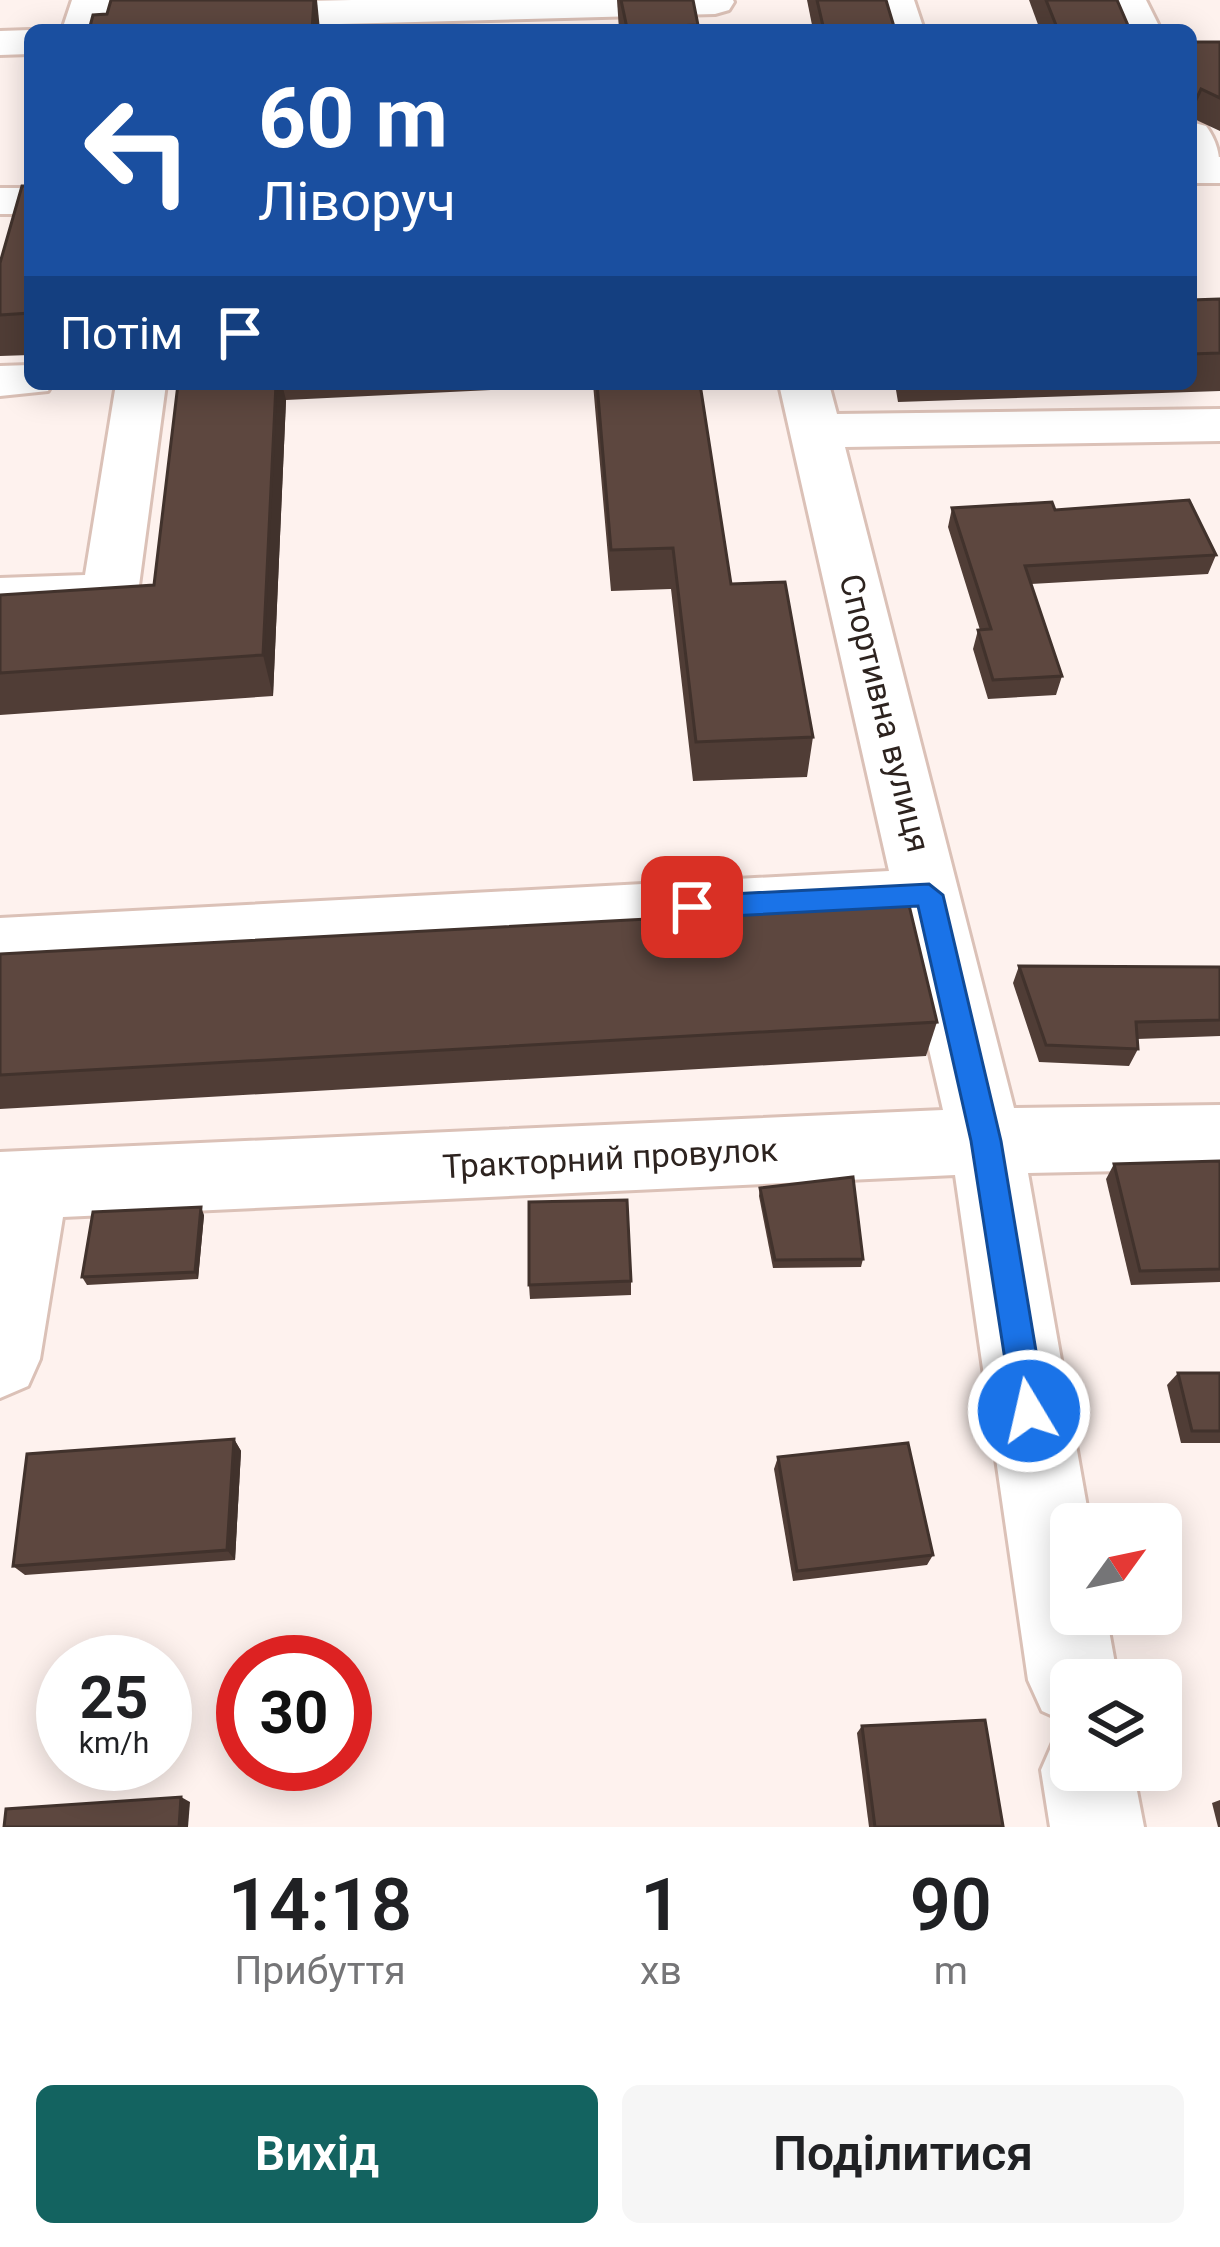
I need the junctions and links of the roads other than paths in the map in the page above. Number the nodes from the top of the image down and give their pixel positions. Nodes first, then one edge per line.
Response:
1 (717, 11) edge
2 (209, 15) edge
3 (140, 390) edge
4 (810, 408) edge
5 (1220, 425) edge
6 (0, 598) edge
7 (929, 895) junction
8 (0, 945) edge
9 (1220, 1137) edge
10 (986, 1141) junction
11 (16, 1185) edge
12 (0, 1359) edge
13 (1070, 1659) edge
14 (1091, 1791) edge
15 (1096, 1827) edge

1 - 2 street
3 - 6 street
4 - 5 street
4 - 7 street, Спортивна вулиця
7 - 8 street
7 - 10 street, Спортивна вулиця
9 - 10 street, Тракторний провулок
10 - 11 street, Тракторний провулок
10 - 13 street, Спортивна вулиця
11 - 12 street
14 - 15 street

